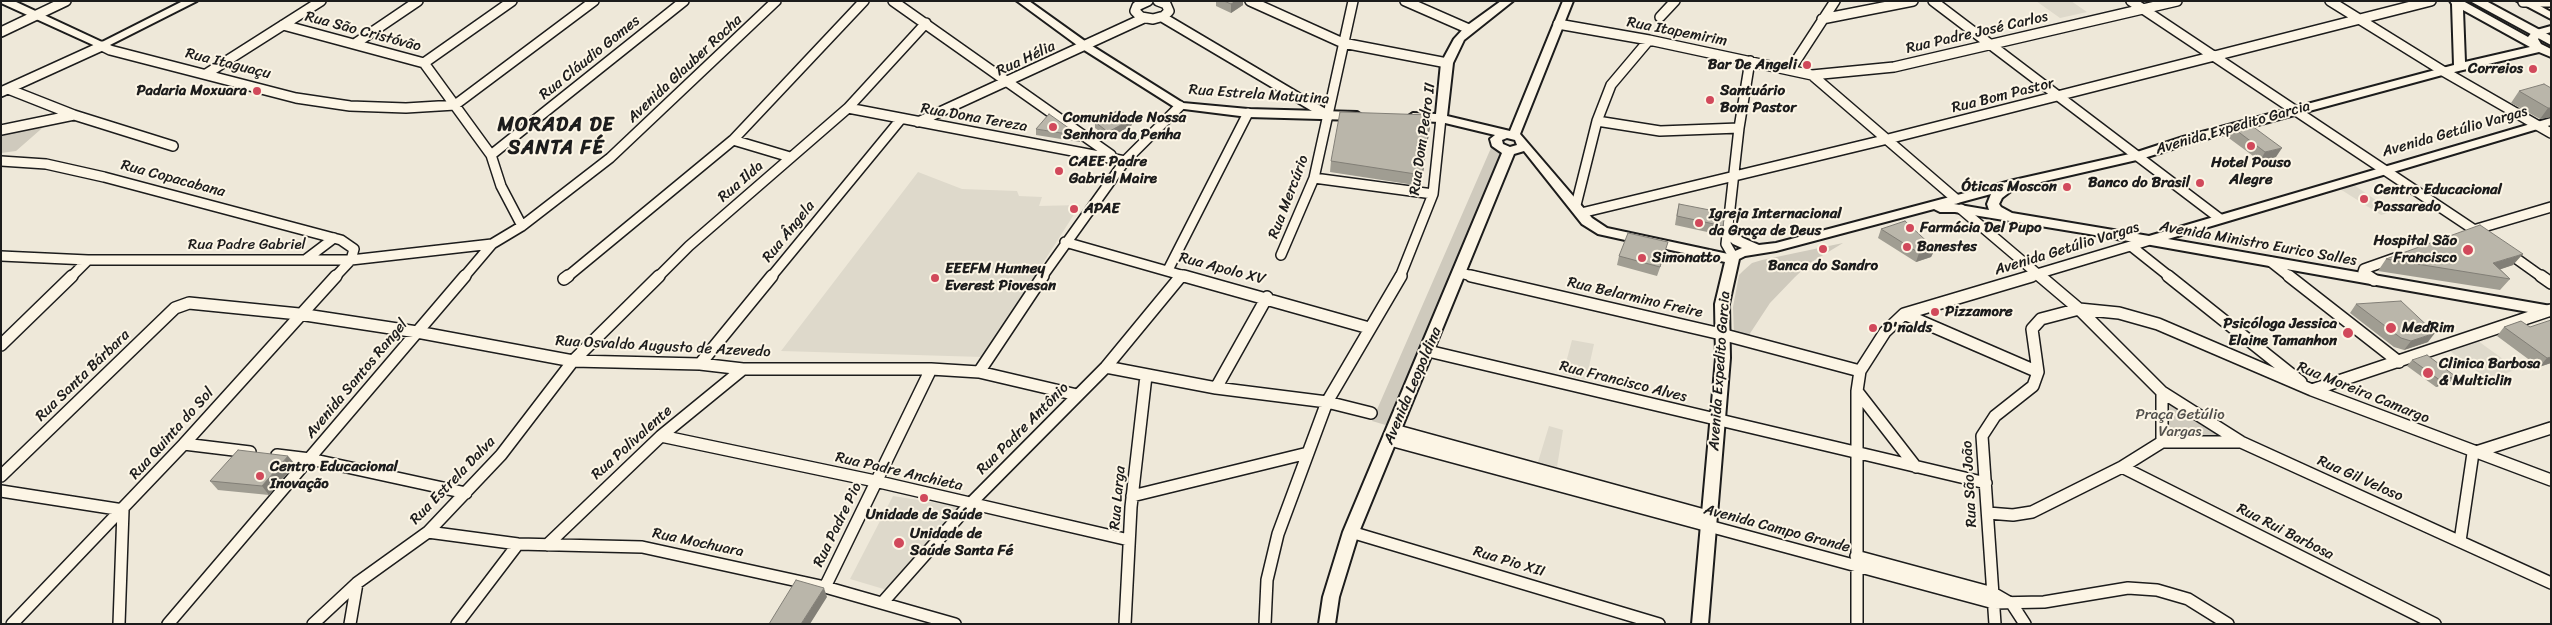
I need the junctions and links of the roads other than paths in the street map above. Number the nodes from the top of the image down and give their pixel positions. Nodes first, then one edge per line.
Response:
1 (5, 1) edge
2 (66, 1) edge
3 (192, 1) edge
4 (321, 1) edge
5 (418, 1) edge
6 (512, 1) edge
7 (594, 1) edge
8 (684, 1) edge
9 (776, 1) edge
10 (864, 1) edge
11 (893, 1) edge
12 (1022, 1) edge
13 (1250, 1) edge
14 (1352, 1) edge
15 (1405, 1) edge
16 (1508, 1) edge
17 (1568, 1) edge
18 (1675, 1) edge
19 (1835, 1) edge
20 (1913, 1) edge
21 (1934, 1) edge
22 (2131, 1) edge
23 (2177, 1) edge
24 (2330, 1) edge
25 (2431, 1) edge
26 (2476, 1) edge
27 (2494, 1) edge
28 (2523, 1) edge
29 (1144, 2) edge
30 (1165, 2) edge
31 (2456, 2) edge
32 (2551, 2) edge
33 (2143, 9) junction
34 (34, 16) junction
35 (1162, 17) junction
36 (1660, 17) dead end
37 (1144, 18) junction
38 (1822, 19) junction
39 (2362, 20) junction
40 (926, 23) junction
41 (1558, 24) junction
42 (283, 25) junction
43 (1469, 29) junction
44 (1, 32) edge
45 (2548, 35) edge
46 (1649, 40) junction
47 (356, 42) junction
48 (1343, 43) junction
49 (1990, 43) junction
50 (102, 46) junction
51 (1085, 46) junction
52 (2212, 56) junction
53 (1750, 61) junction
54 (424, 63) junction
55 (1448, 63) junction
56 (2460, 67) junction
57 (1790, 70) junction
58 (2443, 71) junction
59 (206, 74) junction
60 (1812, 75) junction
61 (1009, 82) junction
62 (4, 91) edge
63 (2058, 96) junction
64 (455, 105) junction
65 (1180, 106) junction
66 (848, 108) junction
67 (2296, 111) junction
68 (1248, 113) junction
69 (74, 115) junction
70 (1329, 116) junction
71 (1368, 116) edge
72 (1404, 116) edge
73 (1441, 118) junction
74 (901, 119) junction
75 (1597, 121) junction
76 (2551, 121) edge
77 (918, 122) junction
78 (2536, 125) junction
79 (1739, 128) junction
80 (1, 130) edge
81 (2551, 133) edge
82 (1502, 135) junction
83 (1888, 139) junction
84 (733, 140) junction
85 (1524, 144) junction
86 (173, 146) dead end
87 (1509, 151) junction
88 (491, 155) junction
89 (2136, 156) junction
90 (1114, 157) junction
91 (790, 158) junction
92 (1, 161) edge
93 (1125, 161) junction
94 (2384, 169) junction
95 (1734, 175) junction
96 (1314, 178) junction
97 (2014, 184) junction
98 (1433, 194) junction
99 (1959, 204) junction
100 (2551, 207) edge
101 (1578, 209) junction
102 (2219, 218) junction
103 (2018, 219) junction
104 (522, 226) junction
105 (2474, 229) junction
106 (1728, 232) junction
107 (2456, 236) edge
108 (334, 238) junction
109 (2147, 241) junction
110 (1066, 242) junction
111 (492, 244) junction
112 (2131, 246) junction
113 (1756, 249) junction
114 (2410, 252) edge
115 (1282, 255) dead end
116 (1, 256) edge
117 (1732, 257) junction
118 (88, 260) junction
119 (305, 260) junction
120 (351, 260) junction
121 (2271, 262) junction
122 (1168, 270) junction
123 (1460, 273) junction
124 (1182, 274) junction
125 (2038, 275) junction
126 (564, 279) dead end
127 (2376, 281) junction
128 (2551, 283) edge
129 (1267, 297) junction
130 (189, 303) joint
131 (2080, 309) junction
132 (2551, 310) edge
133 (299, 314) junction
134 (1904, 314) junction
135 (1369, 328) junction
136 (417, 332) junction
137 (1721, 334) junction
138 (1, 345) edge
139 (1428, 350) junction
140 (573, 361) junction
141 (2399, 362) junction
142 (700, 364) junction
143 (1106, 367) junction
144 (743, 368) junction
145 (932, 369) junction
146 (1860, 371) junction
147 (979, 372) junction
148 (2038, 372) junction
149 (1146, 376) junction
150 (1216, 388) junction
151 (2312, 390) junction
152 (1857, 391) junction
153 (2162, 392) junction
154 (1077, 395) junction
155 (1327, 402) junction
156 (1371, 414) dead end
157 (1718, 421) junction
158 (2551, 428) edge
159 (1392, 435) junction
160 (661, 436) junction
161 (2162, 442) junction
162 (2241, 442) junction
163 (184, 444) junction
164 (1308, 453) junction
165 (2473, 453) junction
166 (1858, 454) junction
167 (310, 458) junction
168 (2122, 466) junction
169 (1916, 467) junction
170 (1, 476) edge
171 (2551, 480) edge
172 (875, 481) junction
173 (1986, 483) junction
174 (1, 491) edge
175 (466, 493) junction
176 (1132, 496) junction
177 (970, 504) junction
178 (123, 510) junction
179 (1988, 512) junction
180 (1708, 521) junction
181 (428, 532) junction
182 (1351, 532) junction
183 (1129, 540) junction
184 (2460, 540) junction
185 (518, 544) junction
186 (547, 545) junction
187 (1856, 562) junction
188 (357, 583) junction
189 (2551, 583) edge
190 (824, 587) junction
191 (1994, 598) junction
192 (883, 602) junction
193 (2012, 604) junction
194 (12, 624) edge
195 (119, 624) edge
196 (168, 624) edge
197 (313, 624) edge
198 (350, 624) edge
199 (457, 624) edge
200 (954, 624) edge
201 (1125, 624) edge
202 (1265, 624) edge
203 (1327, 624) edge
204 (1659, 624) edge
205 (1700, 624) edge
206 (1857, 624) edge
207 (1995, 624) edge
208 (2025, 624) edge
209 (2228, 624) edge
210 (2435, 624) edge

1 - 34 main road, Rua Itaguaçu
2 - 34 street
3 - 50 main road
4 - 42 street
5 - 47 street
6 - 54 street
7 - 64 street
8 - 88 street, Rua Cláudio Gomes
9 - 104 street, Avenida Glauber Rocha
10 - 84 street
11 - 40 street
12 - 51 main road, Rua Estrela Matutina
13 - 48 street
14 - 48 street, Rua Mercúrio
15 - 43 street
16 - 43 main road, Rua Dom Pedro II
17 - 41 main road
18 - 36 street
19 - 38 street
20 - 38 street
21 - 49 street
22 - 33 street
23 - 33 street, Rua Padre José Carlos
24 - 39 street
25 - 39 street, Rua Bom Pastor
26 - 45 main road
27 - 45 main road
28 - 32 street
28 - 45 main road
29 - 37 street
30 - 35 street
31 - 45 main road
31 - 56 main road
33 - 49 street, Rua Padre José Carlos
33 - 52 street
34 - 44 street
34 - 50 main road, Rua Itaguaçu
35 - 37 street
35 - 70 street
37 - 51 street, Rua Hélia
38 - 57 street
39 - 52 street, Rua Bom Pastor
39 - 58 street
40 - 61 street
40 - 66 street, Rua Ilda
41 - 46 street, Rua Itapemirim
41 - 82 main road
42 - 47 street, Rua São Cristóvão
42 - 59 street
43 - 55 main road, Rua Dom Pedro II
45 - 56 main road, Avenida Expedito Garcia
46 - 53 street, Rua Itapemirim
46 - 75 street
47 - 54 street, Rua São Cristóvão
48 - 55 street
48 - 70 street, Rua Mercúrio
49 - 60 street, Rua Padre José Carlos
49 - 63 street
50 - 59 street, Rua Itaguaçu
50 - 62 street
51 - 61 street, Rua Hélia
51 - 65 main road, Rua Estrela Matutina
52 - 63 street, Rua Bom Pastor
52 - 67 street
53 - 57 street, Rua Itapemirim
53 - 79 street
54 - 64 street, Rua São Cristóvão
55 - 73 main road, Rua Dom Pedro II
56 - 58 main road, Avenida Expedito Garcia
57 - 60 street
58 - 67 main road, Avenida Expedito Garcia
58 - 78 street
59 - 64 street, Rua Itaguaçu
60 - 83 street
61 - 77 street, Rua Hélia
61 - 90 street
62 - 69 street
63 - 83 street, Rua Bom Pastor
63 - 89 street
64 - 88 street, Rua São Cristóvão
65 - 68 main road, Rua Estrela Matutina
65 - 93 street
66 - 74 street, Rua Dona Tereza
66 - 91 street, Rua Ilda
67 - 89 main road, Avenida Expedito Garcia
67 - 94 street
68 - 70 main road, Rua Estrela Matutina
68 - 122 street
69 - 80 street
69 - 86 street
70 - 71 main road, Rua Estrela Matutina
70 - 96 street, Rua Mercúrio
72 - 73 main road
73 - 82 main road
73 - 98 street, Rua Dom Pedro II
74 - 77 street, Rua Dona Tereza
74 - 142 street, Rua Ângela
75 - 79 street
75 - 101 street
76 - 78 main road, Avenida Getúlio Vargas
77 - 90 street, Rua Dona Tereza
78 - 81 street
78 - 94 main road, Avenida Getúlio Vargas
79 - 95 street
82 - 85 main road
82 - 87 main road
83 - 95 street, Rua Bom Pastor
83 - 99 street
84 - 91 street
84 - 126 street
85 - 87 main road
85 - 101 main road
87 - 123 main road, Avenida Leopoldina
88 - 104 street, Rua São Cristóvão
89 - 97 main road, Avenida Expedito Garcia
89 - 102 street
90 - 93 street, Rua Dona Tereza
91 - 140 street, Rua Ilda
92 - 108 street, Rua Copacabana
93 - 110 street
94 - 102 main road, Avenida Getúlio Vargas
94 - 105 street
95 - 101 street, Rua Bom Pastor
95 - 106 street
96 - 98 street
96 - 115 street, Rua Mercúrio
97 - 99 main road, Avenida Expedito Garcia
97 - 103 main road
98 - 135 street, Rua Dom Pedro II
99 - 103 main road, Avenida Expedito Garcia
99 - 113 main road, Avenida Expedito Garcia
99 - 125 street
100 - 105 street
101 - 117 main road
102 - 109 main road, Avenida Getúlio Vargas
103 - 109 main road, Avenida Ministro Eurico Salles
104 - 111 street, Avenida Glauber Rocha
105 - 107 street
105 - 128 street
106 - 113 main road
106 - 117 street
108 - 119 street
108 - 120 street, Rua Copacabana
109 - 112 street, Avenida Getúlio Vargas
109 - 121 main road, Avenida Ministro Eurico Salles
110 - 122 street, Rua Apolo XV
110 - 147 street
111 - 120 street, Rua Padre Gabriel
111 - 136 street, Avenida Santos Rangel
112 - 125 street, Avenida Getúlio Vargas
112 - 151 street
113 - 117 main road, Avenida Expedito Garcia
114 - 127 street
116 - 118 street, Rua Padre Gabriel
117 - 137 main road, Avenida Expedito Garcia
118 - 119 street, Rua Padre Gabriel
118 - 138 street
119 - 120 street, Rua Padre Gabriel
120 - 133 street, Rua Quinta do Sol
121 - 127 main road, Avenida Ministro Eurico Salles
121 - 141 street
122 - 124 street, Rua Apolo XV
123 - 137 street, Rua Belarmino Freire
123 - 139 main road, Avenida Leopoldina
124 - 129 street, Rua Apolo XV
124 - 143 street, Rua Padre Antônio
125 - 131 street
125 - 134 street, Avenida Getúlio Vargas
127 - 132 main road, Avenida Ministro Eurico Salles
129 - 135 street, Rua Apolo XV
129 - 150 street
130 - 133 street, Rua Osvaldo Augusto de Azevedo
130 - 170 street, Rua Santa Bárbara
131 - 148 street
131 - 151 street, Rua Moreira Camargo
131 - 153 street, Rua Gil Veloso
132 - 141 street
133 - 136 street, Rua Osvaldo Augusto de Azevedo
133 - 163 street, Rua Quinta do Sol
134 - 146 street, Avenida Getúlio Vargas
134 - 148 street
135 - 155 street, Rua Dom Pedro II
136 - 140 street, Rua Osvaldo Augusto de Azevedo
136 - 167 street, Avenida Santos Rangel
137 - 146 street, Rua Belarmino Freire
137 - 157 main road, Avenida Expedito Garcia
139 - 157 street, Rua Francisco Alves
139 - 159 main road, Avenida Leopoldina
140 - 142 street, Rua Osvaldo Augusto de Azevedo
140 - 175 street, Rua Estrela Dalva
141 - 151 street
142 - 144 street, Rua Osvaldo Augusto de Azevedo
143 - 149 street
143 - 154 street, Rua Padre Antônio
144 - 145 street, Rua Osvaldo Augusto de Azevedo
144 - 160 street, Rua Polivalente
145 - 147 street, Rua Osvaldo Augusto de Azevedo
145 - 172 street, Rua Padre Pio
146 - 152 street, Avenida Getúlio Vargas
147 - 154 street, Rua Osvaldo Augusto de Azevedo
148 - 173 street, Rua São João
149 - 150 street
149 - 176 street, Rua Larga
150 - 155 street
151 - 165 street, Rua Moreira Camargo
152 - 166 street, Avenida Getúlio Vargas
152 - 169 street
153 - 161 street
153 - 162 street, Rua Gil Veloso
154 - 177 street, Rua Padre Antônio
155 - 156 street
155 - 164 street, Rua Dom Pedro II
157 - 166 street, Rua Francisco Alves
157 - 180 main road, Avenida Expedito Garcia
158 - 165 street
159 - 180 street, Avenida Campo Grande
159 - 182 main road, Avenida Leopoldina
160 - 172 street, Rua Padre Anchieta
160 - 186 street, Rua Polivalente
161 - 162 street
161 - 168 street
162 - 184 street, Rua Gil Veloso
163 - 167 street
163 - 178 street, Rua Quinta do Sol
164 - 176 street
164 - 202 street, Rua Dom Pedro II
165 - 171 street, Rua Moreira Camargo
165 - 184 street
166 - 169 street, Rua Francisco Alves
166 - 187 street, Avenida Getúlio Vargas
167 - 175 street
167 - 196 street, Avenida Santos Rangel
168 - 179 street
168 - 210 street, Rua Rui Barbosa
169 - 173 street, Rua Francisco Alves
172 - 177 street, Rua Padre Anchieta
172 - 190 street, Rua Padre Pio
173 - 179 street, Rua São João
174 - 178 street
175 - 181 street, Rua Estrela Dalva
176 - 183 street, Rua Larga
177 - 183 street, Rua Padre Anchieta
177 - 192 street, Rua Padre Antônio
178 - 194 street, Rua Quinta do Sol
178 - 195 street
179 - 191 street, Rua São João
180 - 187 street, Avenida Campo Grande
180 - 205 main road, Avenida Expedito Garcia
181 - 185 street, Rua Mochuara
181 - 188 street, Rua Estrela Dalva
182 - 203 main road, Avenida Leopoldina
182 - 204 street, Rua Pio XII
183 - 201 street, Rua Larga
184 - 189 street, Rua Gil Veloso
185 - 186 street, Rua Mochuara
185 - 199 street
186 - 190 street, Rua Mochuara
187 - 191 street, Avenida Campo Grande
187 - 206 street, Avenida Getúlio Vargas
188 - 197 street, Rua Estrela Dalva
188 - 198 street
190 - 192 street, Rua Mochuara
191 - 193 street, Avenida Campo Grande
191 - 207 street, Rua São João
192 - 200 street, Rua Mochuara
193 - 208 street
193 - 209 street, Avenida Campo Grande

